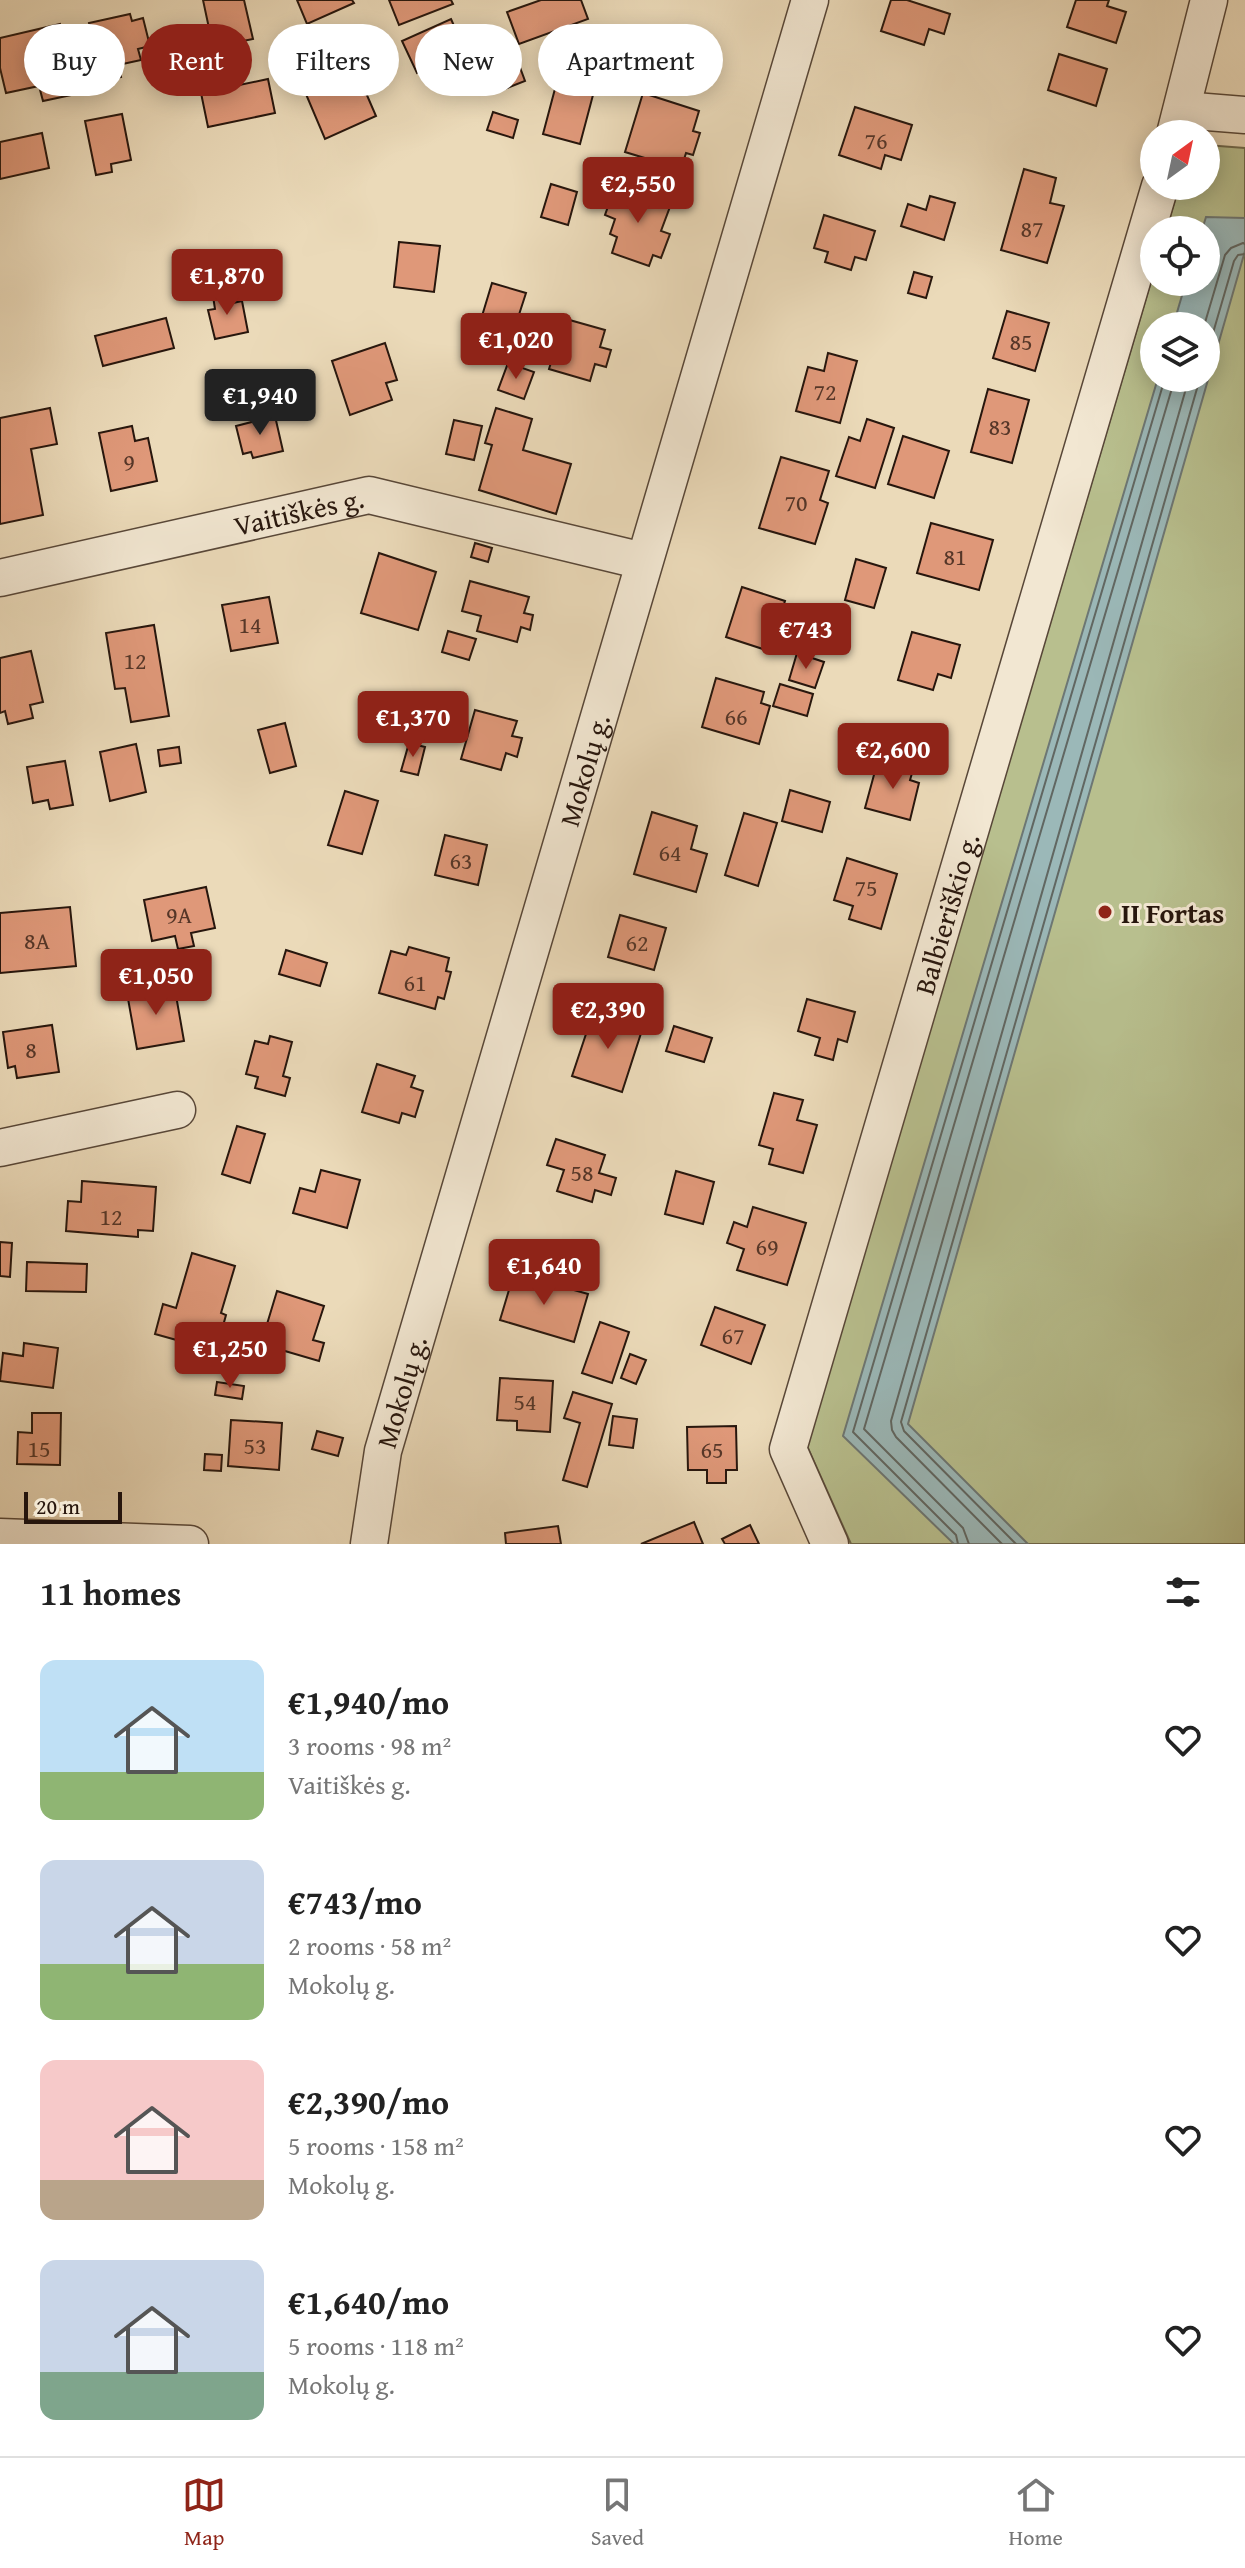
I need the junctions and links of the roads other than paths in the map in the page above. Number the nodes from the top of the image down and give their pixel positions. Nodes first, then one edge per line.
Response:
1 (810, 0) edge
2 (1209, 0) edge
3 (1245, 115) edge
4 (1179, 120) edge
5 (1198, 120) edge
6 (1156, 200) edge
7 (643, 561) junction
8 (0, 578) edge
9 (177, 1110) dead end
10 (0, 1148) edge
11 (0, 1537) edge
12 (190, 1544) edge
13 (342, 1544) edge
14 (369, 1544) edge
15 (830, 1544) edge

1 - 7 street, Mokolų g.
2 - 4 street
3 - 5 street
6 - 15 street, Balbieriškio g.
7 - 8 street, Vaitiškės g.
7 - 14 street, Mokolų g.
9 - 10 street
11 - 12 street
13 - 14 street

